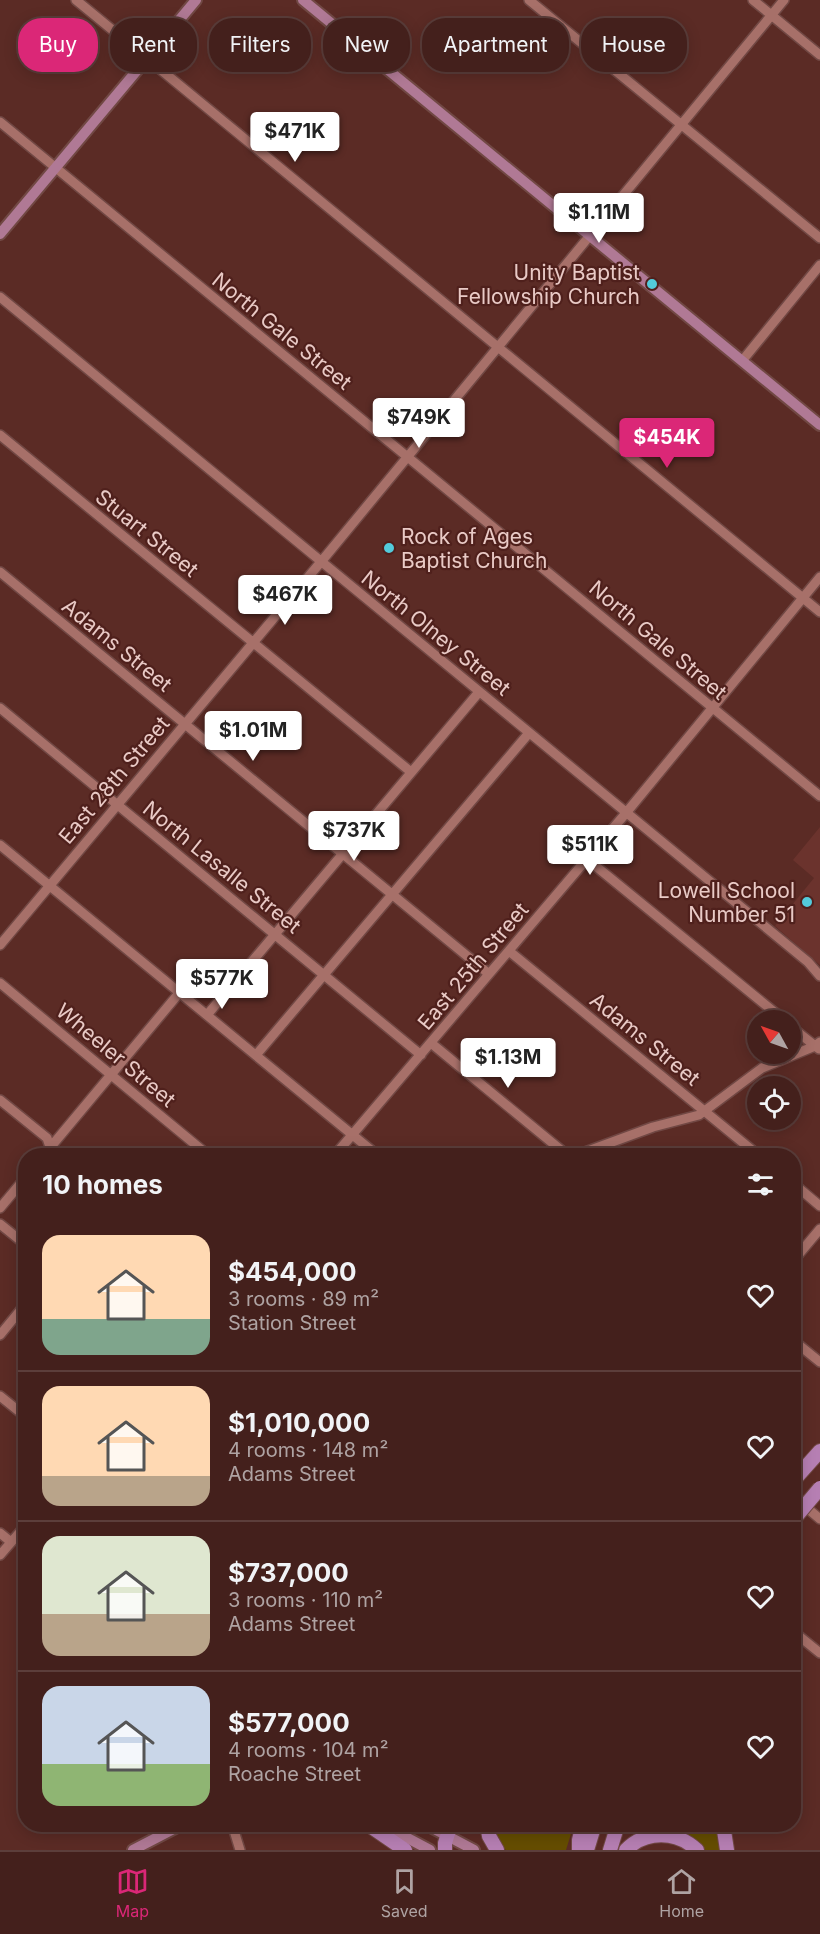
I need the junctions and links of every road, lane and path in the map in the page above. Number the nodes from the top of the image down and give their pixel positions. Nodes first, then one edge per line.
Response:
1 (76, 0) edge
2 (196, 0) edge
3 (303, 0) edge
4 (530, 0) edge
5 (753, 0) edge
6 (784, 0) edge
7 (772, 15) junction
8 (181, 18) edge
9 (110, 28) edge
10 (820, 55) edge
11 (135, 72) edge
12 (164, 72) edge
13 (0, 123) edge
14 (681, 125) junction
15 (55, 168) junction
16 (0, 234) edge
17 (589, 236) junction
18 (820, 238) edge
19 (820, 265) edge
20 (0, 297) edge
21 (497, 347) junction
22 (742, 362) junction
23 (820, 425) edge
24 (0, 435) edge
25 (408, 457) junction
26 (321, 561) junction
27 (0, 572) edge
28 (820, 578) edge
29 (803, 598) junction
30 (820, 612) edge
31 (253, 643) junction
32 (479, 692) junction
33 (0, 708) edge
34 (712, 708) junction
35 (185, 724) junction
36 (530, 733) junction
37 (411, 772) junction
38 (820, 796) edge
39 (117, 804) junction
40 (626, 813) junction
41 (0, 845) edge
42 (343, 853) junction
43 (587, 859) junction
44 (50, 885) junction
45 (393, 894) junction
46 (274, 934) junction
47 (0, 945) edge
48 (509, 951) junction
49 (489, 974) junction
50 (324, 975) junction
51 (820, 976) edge
52 (0, 983) edge
53 (180, 992) junction
54 (772, 1010) edge
55 (207, 1015) junction
56 (801, 1034) edge
57 (431, 1043) junction
58 (819, 1046) edge
59 (256, 1055) junction
60 (421, 1055) junction
61 (111, 1075) junction
62 (0, 1100) edge
63 (705, 1111) junction
64 (352, 1134) junction
65 (47, 1148) edge
66 (50, 1148) edge
67 (200, 1148) edge
68 (341, 1148) edge
69 (369, 1148) edge
70 (558, 1148) edge
71 (596, 1148) edge
72 (750, 1148) edge
73 (18, 1187) edge
74 (0, 1190) edge
75 (801, 1190) edge
76 (9, 1197) junction
77 (820, 1206) edge
78 (0, 1208) edge
79 (0, 1224) edge
80 (820, 1229) edge
81 (18, 1239) edge
82 (801, 1252) edge
83 (18, 1313) edge
84 (0, 1335) edge
85 (801, 1347) edge
86 (820, 1362) edge
87 (0, 1396) edge
88 (18, 1411) edge
89 (820, 1450) edge
90 (801, 1468) edge
91 (820, 1488) edge
92 (801, 1503) edge
93 (801, 1511) edge
94 (820, 1519) edge
95 (0, 1533) edge
96 (18, 1534) edge
97 (11, 1542) junction
98 (0, 1555) edge
99 (801, 1638) edge
100 (820, 1653) edge
101 (168, 1832) edge
102 (234, 1832) edge
103 (379, 1832) edge
104 (396, 1832) edge
105 (488, 1832) edge
106 (582, 1832) edge
107 (593, 1832) edge
108 (616, 1832) edge
109 (724, 1832) edge
110 (447, 1837) edge
111 (133, 1850) edge
112 (240, 1850) edge
113 (405, 1850) edge
114 (430, 1850) edge
115 (474, 1850) edge
116 (497, 1850) edge
117 (579, 1850) edge
118 (587, 1850) edge
119 (610, 1850) edge
120 (626, 1850) edge
121 (697, 1850) edge
122 (727, 1850) edge

1 - 9 street
2 - 8 main road
3 - 17 main road
4 - 14 street
5 - 7 street
6 - 7 street, East 28th Street
7 - 10 street
7 - 14 street, East 28th Street
11 - 15 main road
12 - 21 street
13 - 15 street, North Gale Street
14 - 17 street, East 28th Street
14 - 18 street
15 - 16 main road
15 - 25 street, North Gale Street
17 - 21 street, East 28th Street
17 - 22 main road
19 - 22 street
20 - 26 street, North Olney Street
21 - 25 street, East 28th Street
21 - 29 street
22 - 23 main road
24 - 31 street, Stuart Street
25 - 26 street, East 28th Street
25 - 34 street, North Gale Street
26 - 31 street, East 28th Street
26 - 32 street, North Olney Street
27 - 35 street, Adams Street
28 - 29 street, East 25th Street
29 - 30 street
29 - 34 street, East 25th Street
31 - 35 street, East 28th Street
31 - 37 street, Stuart Street
32 - 36 street, North Olney Street
32 - 37 street
33 - 39 street, North Lasalle Street
34 - 38 street, North Gale Street
34 - 40 street, East 25th Street
35 - 39 street, East 28th Street
35 - 42 street, Adams Street
36 - 40 street, North Olney Street
36 - 45 street
37 - 42 street
39 - 44 street, East 28th Street
39 - 46 street, North Lasalle Street
40 - 43 street, East 25th Street
40 - 51 street, North Olney Street
41 - 44 street
42 - 45 street, Adams Street
42 - 46 street
43 - 48 street, East 25th Street
43 - 54 street
44 - 47 street, East 28th Street
44 - 53 street
45 - 49 street, Adams Street
45 - 50 street
46 - 50 street, North Lasalle Street
46 - 55 street
48 - 49 street, East 25th Street
48 - 63 street, Adams Street
49 - 57 street, East 25th Street
50 - 59 street
50 - 60 street, North Lasalle Street
52 - 61 street, Wheeler Street
53 - 55 street
53 - 61 street
55 - 59 street
56 - 58 street
57 - 60 street, East 25th Street
57 - 70 street
58 - 63 street
59 - 64 street
60 - 64 street, East 25th Street
61 - 66 street
61 - 67 street, Wheeler Street
62 - 65 street
63 - 71 street
63 - 72 street, Adams Street
64 - 68 street, East 25th Street
64 - 69 street
73 - 76 street
74 - 76 street
75 - 77 street
76 - 78 street
79 - 81 street
80 - 82 street
83 - 84 street
85 - 86 street
87 - 88 street
89 - 90 highway
91 - 93 highway, bridge
92 - 94 street
95 - 97 street
96 - 97 street
97 - 98 street
99 - 100 street
101 - 111 main road
102 - 112 street
103 - 113 highway
104 - 114 main road
105 - 116 highway
106 - 117 highway
107 - 118 highway
108 - 119 highway
109 - 122 highway
110 - 115 main road
120 - 121 highway

